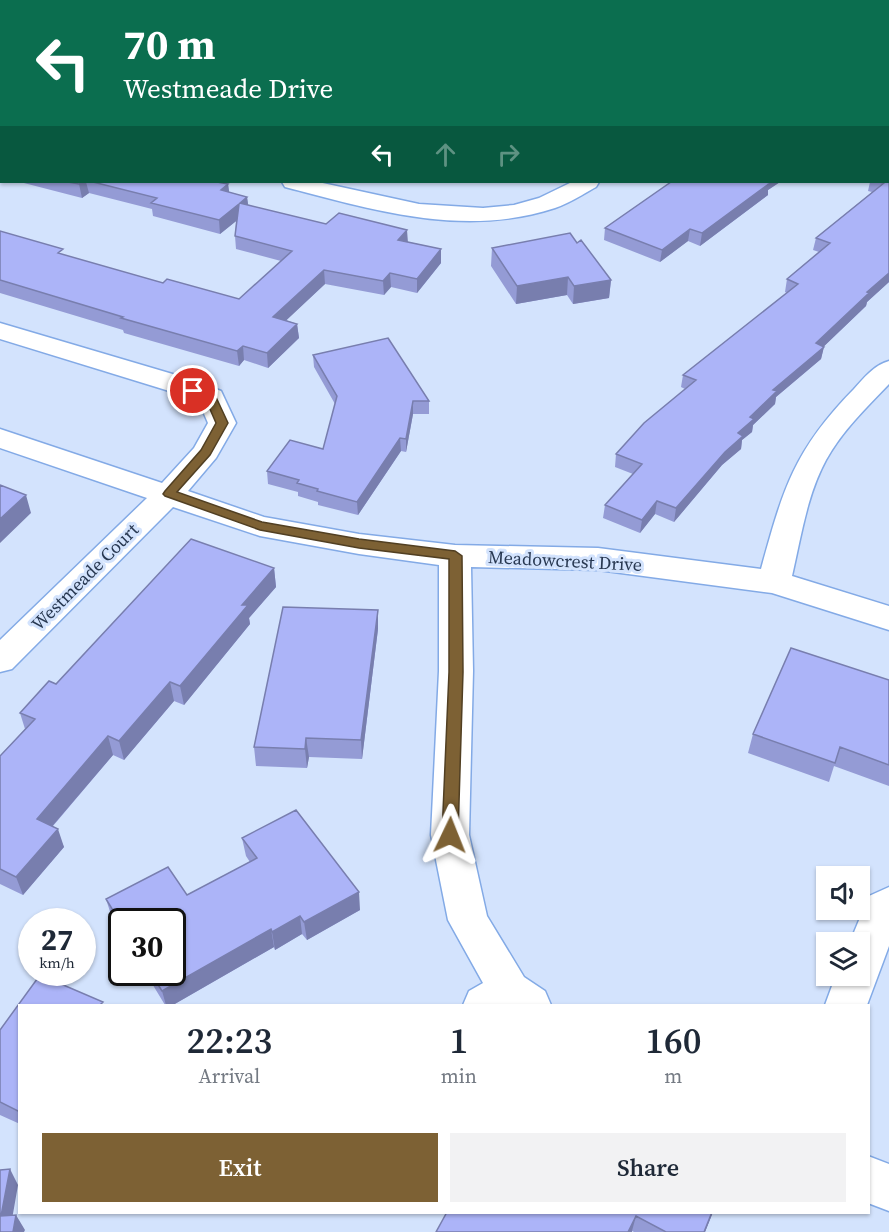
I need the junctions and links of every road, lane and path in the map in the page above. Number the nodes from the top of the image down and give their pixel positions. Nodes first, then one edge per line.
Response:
1 (297, 183) edge
2 (586, 183) edge
3 (0, 331) edge
4 (889, 369) edge
5 (0, 438) edge
6 (169, 494) junction
7 (455, 556) junction
8 (774, 582) junction
9 (889, 618) edge
10 (0, 660) edge
11 (889, 904) edge
12 (870, 942) edge
13 (853, 986) edge
14 (508, 1000) edge
15 (846, 1004) edge
16 (870, 1180) edge
17 (889, 1188) edge

1 - 2 street
3 - 6 street, Westmeade Court
4 - 8 street
5 - 6 street, Meadowcrest Drive
6 - 7 street, Meadowcrest Drive
6 - 10 street, Westmeade Court
7 - 8 street, Meadowcrest Drive
7 - 14 street
8 - 9 street, Meadowcrest Drive
11 - 12 street
13 - 15 street
16 - 17 street

